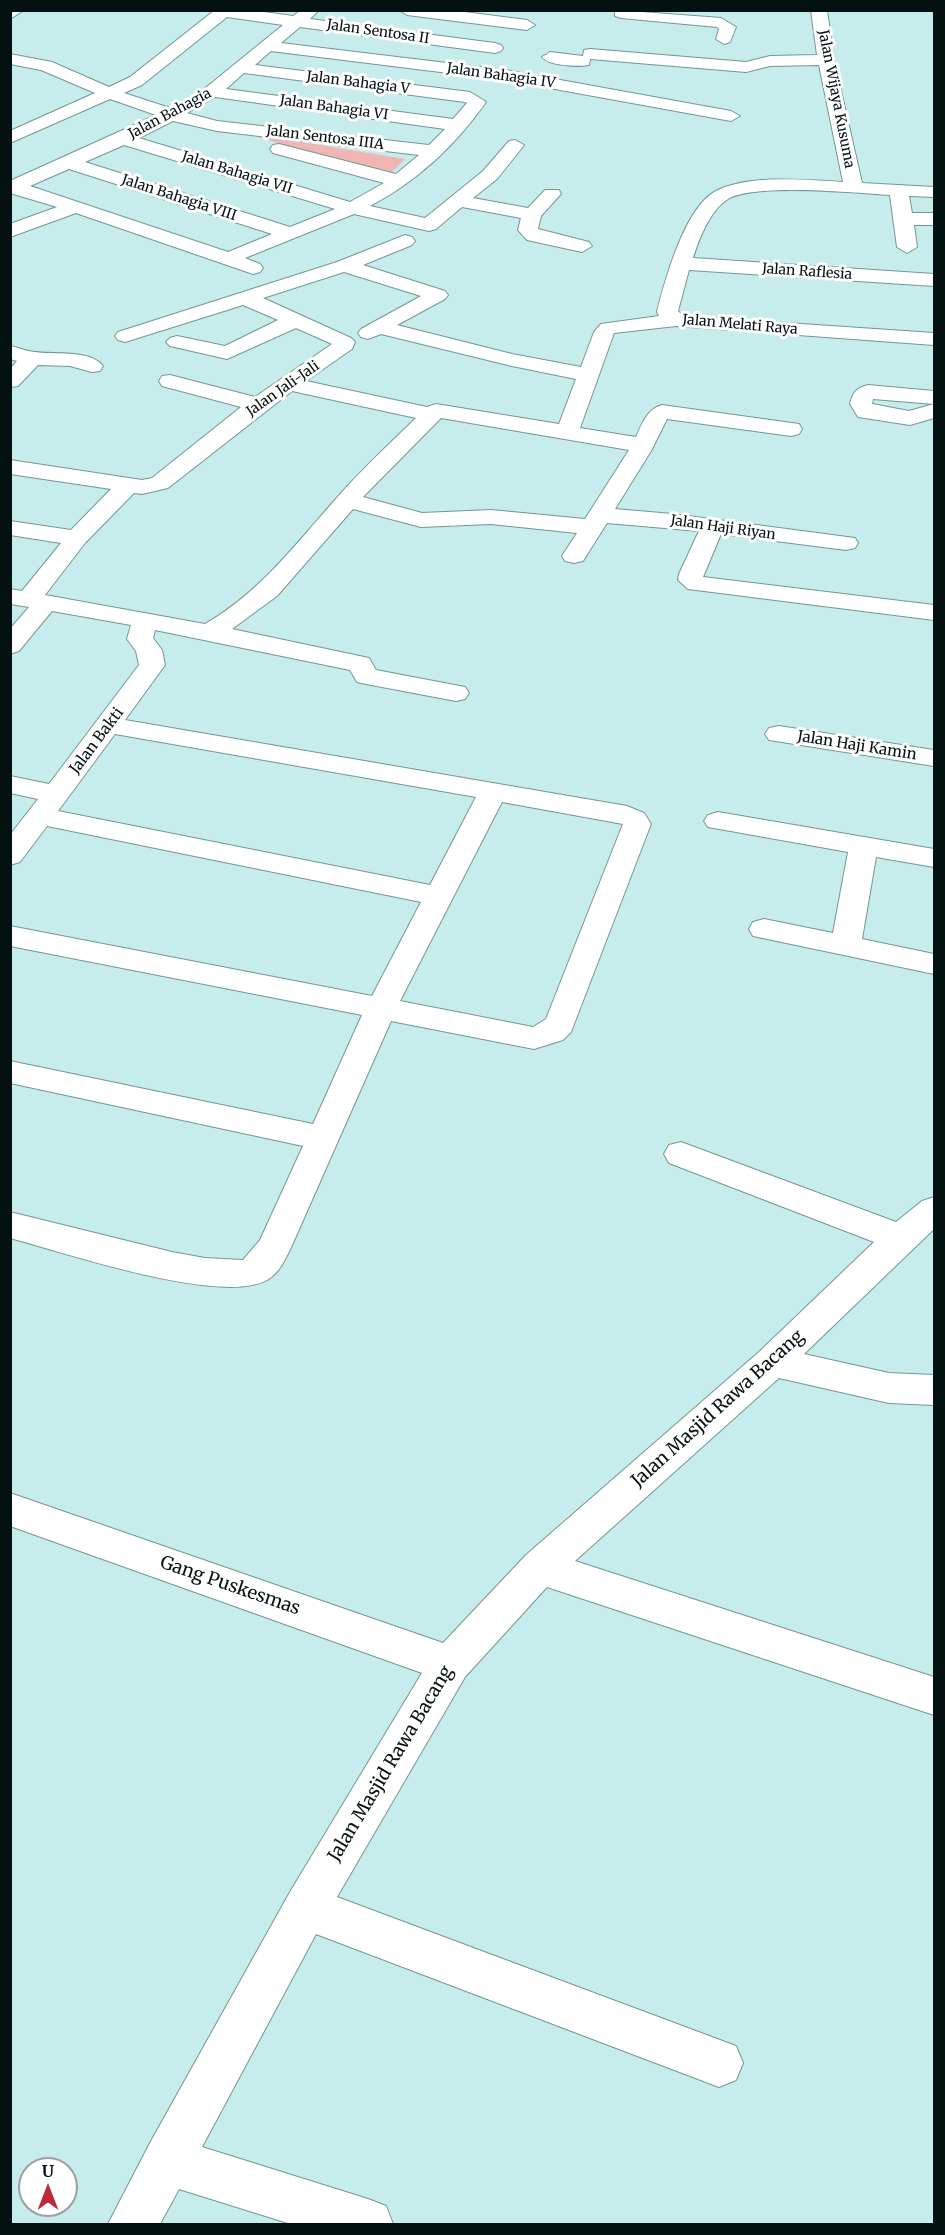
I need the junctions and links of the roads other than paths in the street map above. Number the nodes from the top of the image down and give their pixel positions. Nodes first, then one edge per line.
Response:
1 (16, 10) edge
2 (407, 10) edge
3 (819, 10) edge
4 (225, 11) edge
5 (454, 13) edge
6 (10, 14) edge
7 (619, 14) edge
8 (304, 16) edge
9 (528, 25) dead end
10 (599, 36) dead end
11 (724, 39) dead end
12 (268, 46) junction
13 (558, 47) dead end
14 (495, 48) dead end
15 (587, 58) junction
16 (10, 59) edge
17 (825, 60) junction
18 (241, 68) junction
19 (567, 85) junction
20 (213, 92) junction
21 (112, 94) junction
22 (172, 115) junction
23 (731, 117) dead end
24 (456, 125) junction
25 (217, 126) junction
26 (10, 138) edge
27 (123, 139) junction
28 (515, 145) dead end
29 (432, 151) junction
30 (69, 163) junction
31 (399, 181) junction
32 (851, 187) junction
33 (12, 188) edge
34 (898, 191) junction
35 (934, 192) edge
36 (552, 194) dead end
37 (458, 201) junction
38 (76, 207) junction
39 (351, 208) junction
40 (532, 214) junction
41 (904, 219) junction
42 (934, 219) edge
43 (10, 231) edge
44 (289, 233) junction
45 (405, 241) dead end
46 (582, 246) dead end
47 (907, 247) dead end
48 (236, 255) dead end
49 (680, 263) junction
50 (344, 266) junction
51 (934, 280) edge
52 (291, 283) junction
53 (244, 298) junction
54 (296, 320) junction
55 (676, 320) junction
56 (378, 327) junction
57 (125, 336) dead end
58 (934, 339) edge
59 (177, 342) dead end
60 (345, 345) junction
61 (19, 355) edge
62 (92, 366) dead end
63 (590, 375) junction
64 (10, 381) edge
65 (170, 381) dead end
66 (288, 384) junction
67 (934, 396) edge
68 (258, 405) junction
69 (934, 411) edge
70 (432, 415) junction
71 (791, 429) dead end
72 (567, 433) junction
73 (643, 445) junction
74 (10, 467) edge
75 (128, 485) junction
76 (348, 500) junction
77 (595, 521) junction
78 (713, 526) junction
79 (10, 528) edge
80 (77, 538) junction
81 (846, 543) dead end
82 (574, 556) dead end
83 (28, 599) edge
84 (934, 613) edge
85 (145, 620) junction
86 (209, 632) junction
87 (10, 646) edge
88 (456, 693) dead end
89 (109, 725) junction
90 (779, 734) dead end
91 (934, 758) edge
92 (10, 784) edge
93 (492, 793) junction
94 (57, 794) junction
95 (40, 816) junction
96 (718, 821) dead end
97 (864, 845) junction
98 (10, 856) edge
99 (934, 858) edge
100 (438, 896) junction
101 (765, 929) dead end
102 (10, 936) edge
103 (846, 946) junction
104 (934, 964) edge
105 (380, 1010) junction
106 (10, 1072) edge
107 (322, 1138) junction
108 (681, 1154) dead end
109 (934, 1210) edge
110 (10, 1224) edge
111 (900, 1239) junction
112 (772, 1362) junction
113 (934, 1390) edge
114 (10, 1509) edge
115 (540, 1567) junction
116 (450, 1664) junction
117 (934, 1696) edge
118 (306, 1908) junction
119 (719, 2063) dead end
120 (167, 2160) junction
121 (133, 2224) edge
122 (368, 2224) edge

1 - 6 street
2 - 5 street
3 - 17 street, Jalan Wijaya Kusuma
4 - 8 street, Jalan Sentosa II
4 - 21 street
5 - 9 street
7 - 11 street
8 - 12 street, Jalan Bahagia
8 - 14 street, Jalan Sentosa II
10 - 15 street
12 - 18 street, Jalan Bahagia
12 - 19 street, Jalan Bahagia IV
13 - 15 street
15 - 17 street
15 - 19 street
16 - 21 street
17 - 32 street, Jalan Wijaya Kusuma
18 - 20 street, Jalan Bahagia
18 - 24 street, Jalan Bahagia V
19 - 23 street, Jalan Bahagia IV
20 - 22 street, Jalan Bahagia
20 - 24 street, Jalan Bahagia VI
21 - 22 street
21 - 26 street
22 - 25 street
22 - 27 street, Jalan Bahagia
24 - 29 street
25 - 29 street, Jalan Sentosa IIIA
25 - 31 street
27 - 30 street, Jalan Bahagia
27 - 39 street, Jalan Bahagia VII
28 - 37 street
29 - 31 street
30 - 33 street, Jalan Bahagia
30 - 44 street, Jalan Bahagia VIII
31 - 39 street
32 - 34 street, Jalan Melati Raya
32 - 49 street, Jalan Melati Raya
33 - 38 street
34 - 35 street, Jalan Melati Raya
34 - 41 street
36 - 40 street
37 - 39 street, Jalan Bahagia VII
37 - 40 street
38 - 43 street
38 - 52 street
39 - 44 street
40 - 46 street
41 - 42 street
41 - 47 street
44 - 48 street
45 - 50 street
49 - 51 street, Jalan Raflesia
49 - 55 street, Jalan Melati Raya
50 - 52 street
50 - 56 street, Jalan Jali-Jali
52 - 53 street
53 - 54 street
53 - 57 street
54 - 59 street
54 - 60 street
55 - 58 street, Jalan Melati Raya
55 - 63 street
56 - 60 street, Jalan Jali-Jali
56 - 63 street
60 - 66 street, Jalan Jali-Jali
61 - 62 street
61 - 64 street
63 - 72 street
65 - 68 street
66 - 68 street, Jalan Jali-Jali
66 - 70 street
67 - 69 street
68 - 75 street, Jalan Jali-Jali
70 - 72 street
70 - 76 street
71 - 73 street
72 - 73 street
73 - 77 street
74 - 75 street, Jalan Jali-Jali
75 - 80 street
76 - 77 street, Jalan Haji Riyan
76 - 86 street
77 - 78 street, Jalan Haji Riyan
77 - 82 street
78 - 81 street, Jalan Haji Riyan
78 - 84 street
79 - 80 street
80 - 83 street
83 - 85 street
83 - 87 street
85 - 86 street
85 - 89 street, Jalan Bakti
86 - 88 street
89 - 93 street
89 - 94 street, Jalan Bakti
90 - 91 street, Jalan Haji Kamin
92 - 94 street
93 - 100 street
93 - 105 street
94 - 95 street, Jalan Bakti
95 - 98 street, Jalan Bakti
95 - 100 street
96 - 97 street
97 - 99 street
97 - 103 street
100 - 105 street
101 - 103 street
102 - 105 street
103 - 104 street
105 - 107 street
106 - 107 street
107 - 110 street
108 - 111 street
109 - 111 street, Jalan Masjid Rawa Bacang
111 - 112 street, Jalan Masjid Rawa Bacang
112 - 113 street
112 - 115 street, Jalan Masjid Rawa Bacang
114 - 116 street, Gang Puskesmas
115 - 116 street, Jalan Masjid Rawa Bacang
115 - 117 street
116 - 118 street, Jalan Masjid Rawa Bacang
118 - 119 street
118 - 120 street, Jalan Masjid Rawa Bacang
120 - 121 street, Jalan Masjid Rawa Bacang
120 - 122 street

